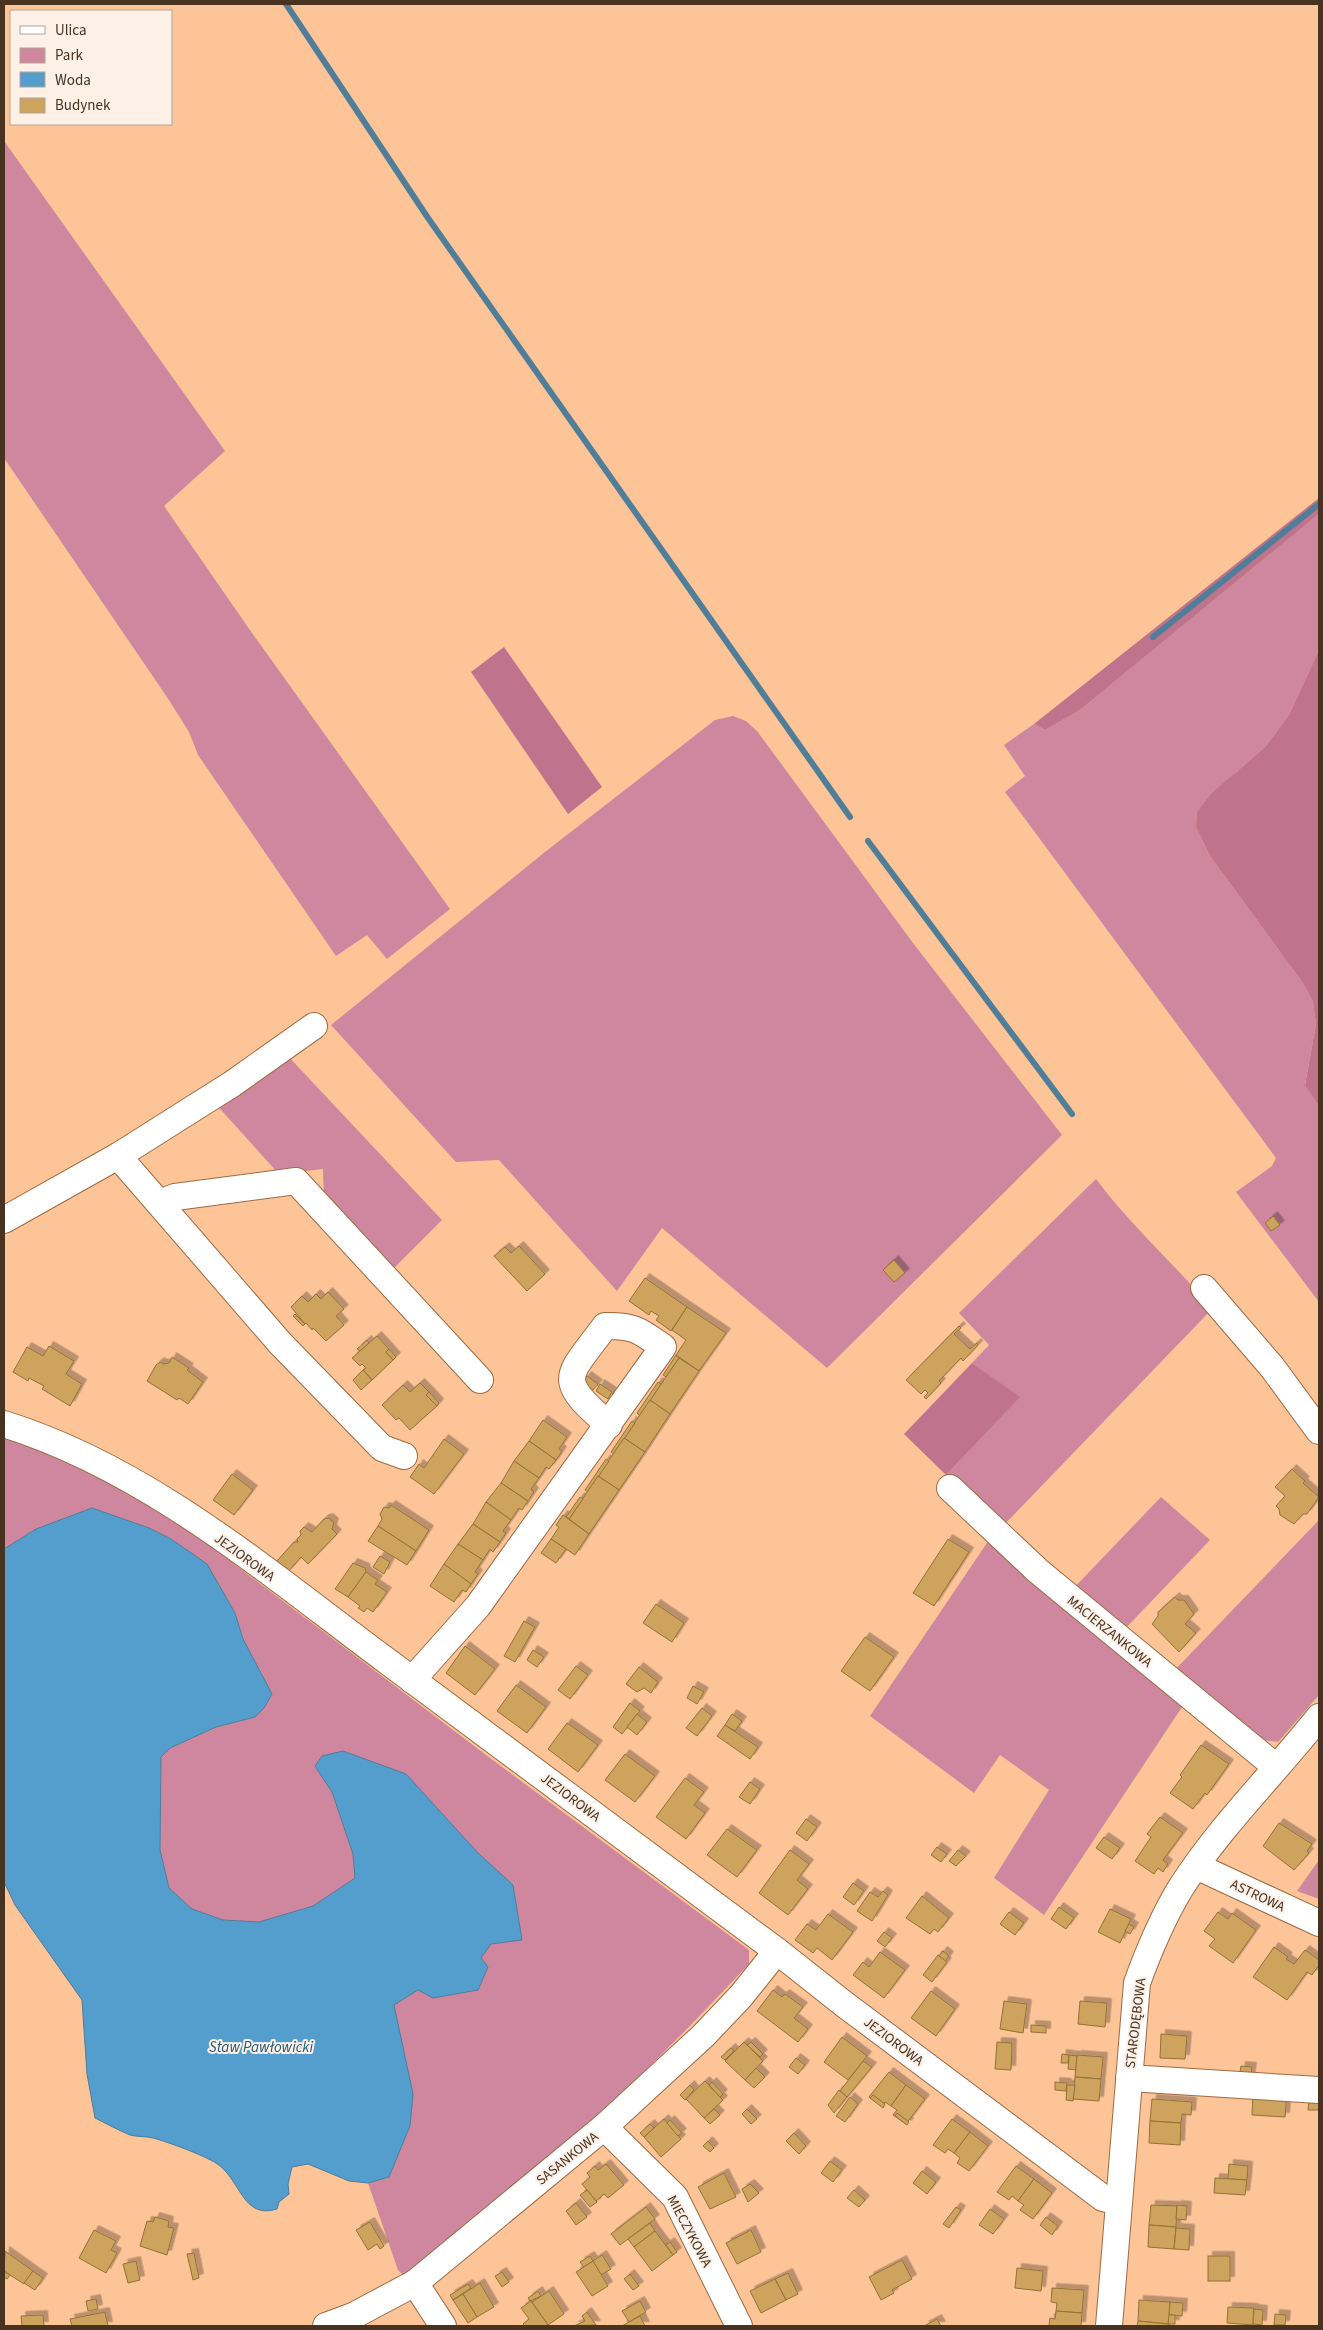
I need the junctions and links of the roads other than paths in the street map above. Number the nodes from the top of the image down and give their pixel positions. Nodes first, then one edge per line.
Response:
1 (314, 1026) dead end
2 (118, 1156) junction
3 (159, 1203) junction
4 (4, 1220) edge
5 (1204, 1288) dead end
6 (480, 1380) dead end
7 (4, 1424) edge
8 (609, 1425) dead end
9 (1319, 1431) edge
10 (404, 1456) dead end
11 (950, 1488) dead end
12 (412, 1680) junction
13 (1319, 1717) edge
14 (1276, 1767) junction
15 (1196, 1866) junction
16 (1319, 1923) edge
17 (777, 1951) junction
18 (1129, 2078) junction
19 (1319, 2090) edge
20 (604, 2127) junction
21 (1118, 2202) junction
22 (415, 2282) junction
23 (326, 2326) edge
24 (443, 2326) edge
25 (739, 2326) edge
26 (1109, 2326) edge

1 - 2 street
2 - 3 street
2 - 4 street
3 - 6 street
3 - 10 street
5 - 9 street
7 - 12 street, JEZIOROWA
8 - 12 street
11 - 14 street, MACIERZANKOWA
12 - 17 street, JEZIOROWA
13 - 14 street, STARODĘBOWA
14 - 15 street, STARODĘBOWA
15 - 16 street, ASTROWA
15 - 18 street, STARODĘBOWA
17 - 20 street, SASANKOWA
17 - 21 street, JEZIOROWA
18 - 19 street
18 - 21 street, STARODĘBOWA
20 - 22 street, SASANKOWA
20 - 25 street, MIECZYKOWA
21 - 26 street, STARODĘBOWA
22 - 23 street, SASANKOWA
22 - 24 street

